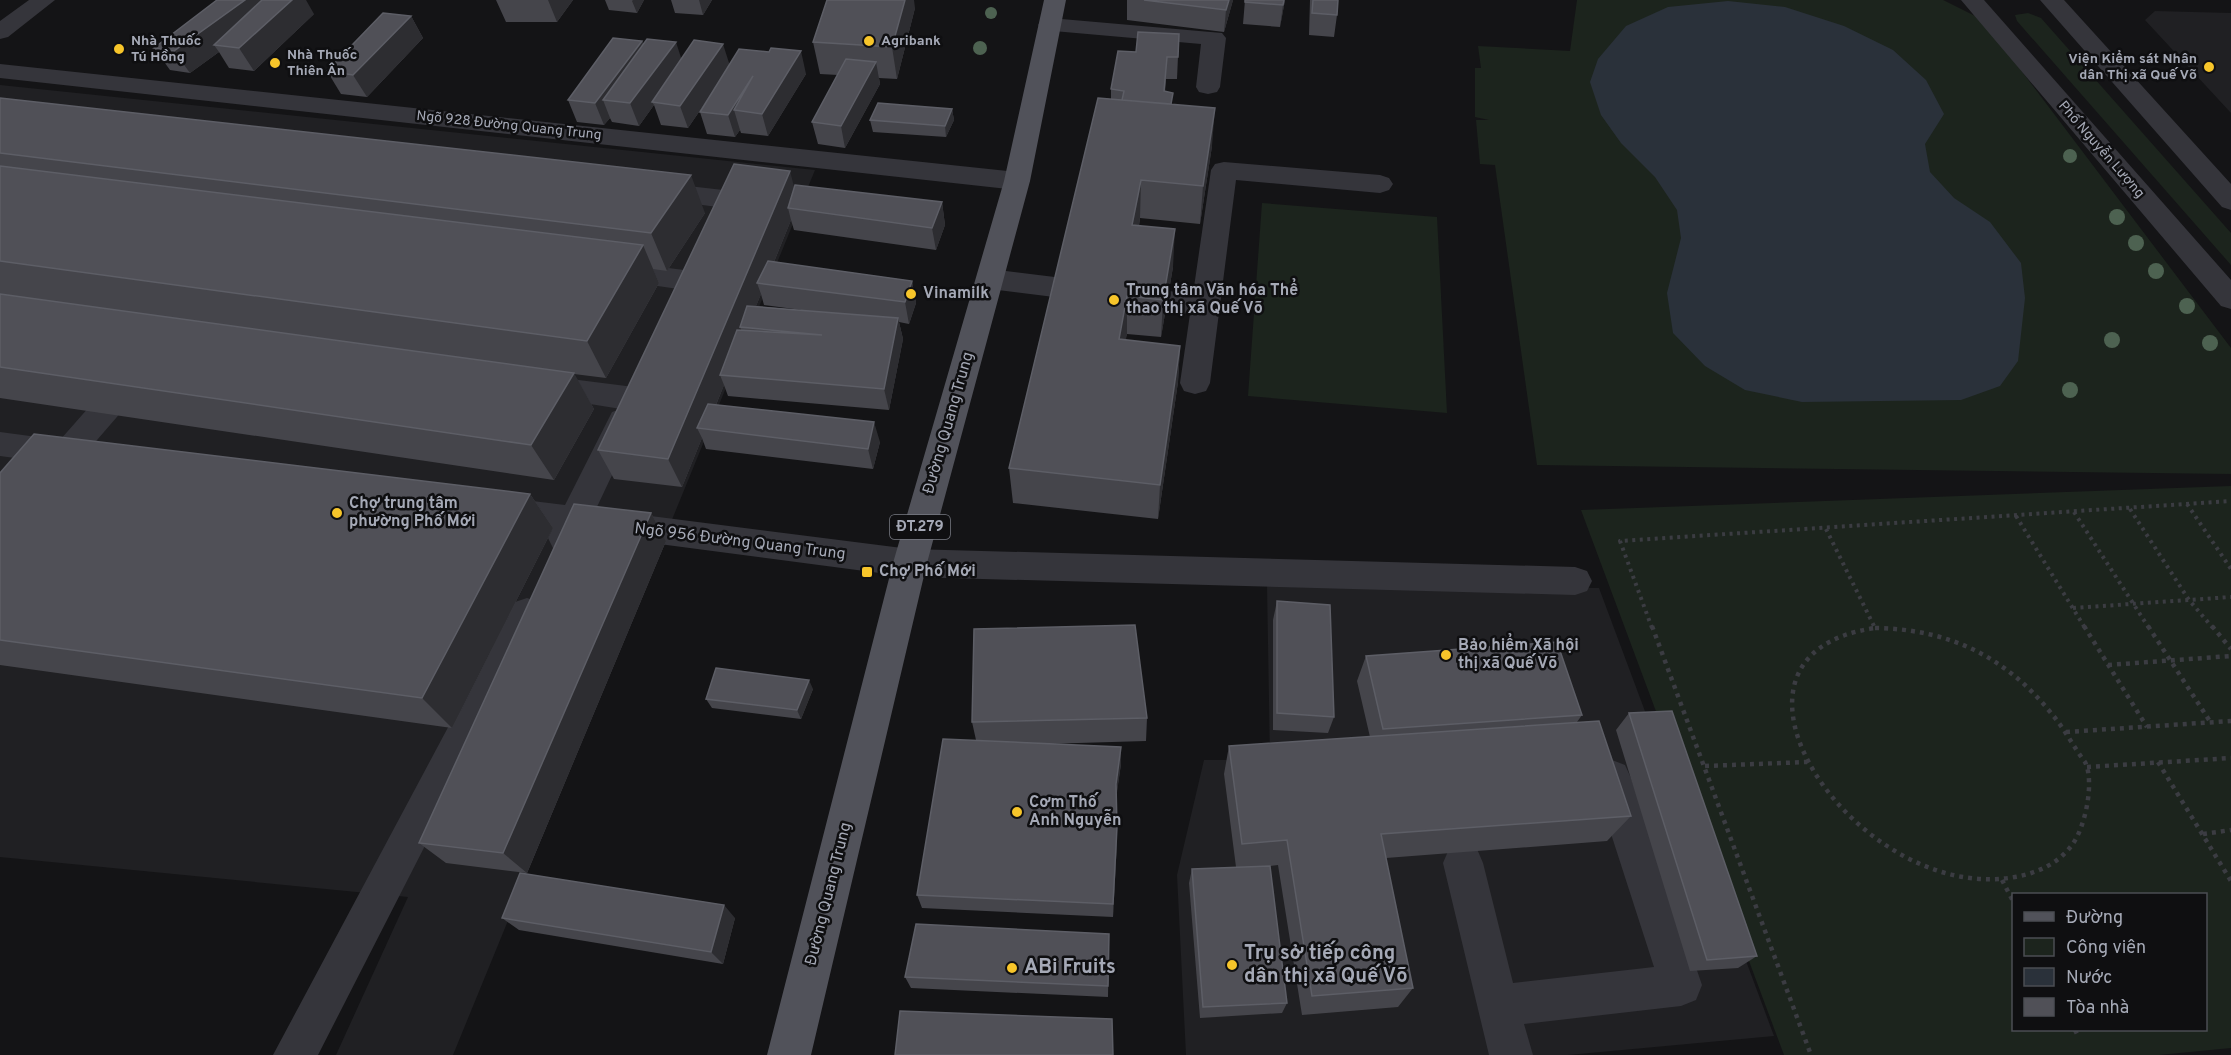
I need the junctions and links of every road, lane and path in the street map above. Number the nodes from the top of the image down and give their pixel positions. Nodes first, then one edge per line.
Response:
1 (44, 0) edge
2 (1972, 0) edge
3 (2051, 0) edge
4 (1053, 12) edge
5 (0, 32) edge
6 (0, 71) edge
7 (1208, 87) dead end
8 (363, 111) junction
9 (341, 136) edge
10 (755, 152) junction
11 (1017, 181) junction
12 (1380, 184) dead end
13 (627, 188) edge
14 (732, 200) junction
15 (2231, 201) edge
16 (588, 268) edge
17 (990, 279) junction
18 (692, 281) junction
19 (2231, 299) edge
20 (1206, 306) junction
21 (676, 314) edge
22 (149, 358) edge
23 (649, 367) edge
24 (515, 382) edge
25 (1195, 384) dead end
26 (633, 399) junction
27 (0, 444) edge
28 (54, 452) junction
29 (103, 458) edge
30 (21, 476) edge
31 (2231, 501) edge
32 (2187, 504) junction
33 (468, 506) edge
34 (2129, 508) junction
35 (2073, 511) junction
36 (2016, 516) junction
37 (574, 520) junction
38 (1826, 528) junction
39 (910, 563) junction
40 (2231, 569) edge
41 (1575, 581) dead end
42 (2231, 597) edge
43 (2189, 600) junction
44 (2135, 603) junction
45 (2073, 608) junction
46 (1875, 628) junction
47 (2231, 649) edge
48 (2231, 656) edge
49 (2170, 660) junction
50 (2108, 665) junction
51 (2231, 721) edge
52 (2211, 723) junction
53 (2147, 727) junction
54 (2066, 732) junction
55 (1599, 738) edge
56 (2229, 758) edge
57 (1807, 762) junction
58 (2158, 762) junction
59 (2231, 764) edge
60 (1705, 766) junction
61 (2087, 767) junction
62 (2231, 830) edge
63 (2203, 834) junction
64 (1463, 863) edge
65 (2002, 880) junction
66 (2231, 881) edge
67 (2012, 901) edge
68 (1498, 1006) junction
69 (2076, 1031) edge
70 (2079, 1038) dead end
71 (295, 1055) edge
72 (789, 1055) edge
73 (1511, 1055) edge
74 (1811, 1055) edge

1 - 5 street
2 - 19 street, Phố Nguyễn Lượng
3 - 15 street
4 - 7 street
4 - 11 main road, Đường Quang Trung / ĐT.279
6 - 8 street, Ngõ 928 Đường Quang Trung
8 - 9 street
8 - 10 street, Ngõ 928 Đường Quang Trung
10 - 11 street, Ngõ 928 Đường Quang Trung
10 - 14 street
11 - 17 main road, Đường Quang Trung / ĐT.279
12 - 20 street
13 - 14 street
14 - 18 street
16 - 18 street
17 - 20 street
17 - 39 main road, Đường Quang Trung / ĐT.279
18 - 21 street
20 - 25 street
22 - 28 street
23 - 26 street
24 - 26 street
26 - 37 street
27 - 28 street
28 - 29 street
28 - 30 street
31 - 32 path
32 - 34 path
32 - 40 path
33 - 37 street, Ngõ 956 Đường Quang Trung
34 - 35 path
34 - 43 path
35 - 36 path
35 - 44 path
36 - 38 path
36 - 45 path
37 - 39 street, Ngõ 956 Đường Quang Trung
37 - 71 street
38 - 46 path
38 - 60 path
39 - 41 street, Ngõ 956 Đường Quang Trung
39 - 72 main road, Đường Quang Trung / ĐT.279
42 - 43 path
43 - 44 path
43 - 47 path
44 - 45 path
44 - 49 path
45 - 50 path
46 - 54 path
46 - 57 path
48 - 49 path
49 - 50 path
49 - 52 path
50 - 53 path
51 - 52 path
52 - 53 path
53 - 54 path
54 - 61 path
55 - 68 street
56 - 58 path
56 - 59 path
57 - 60 path
57 - 65 path
58 - 61 path
58 - 63 path
60 - 74 path
61 - 65 path
62 - 63 path
63 - 66 path
64 - 68 street
65 - 67 path
68 - 73 street
69 - 70 path

